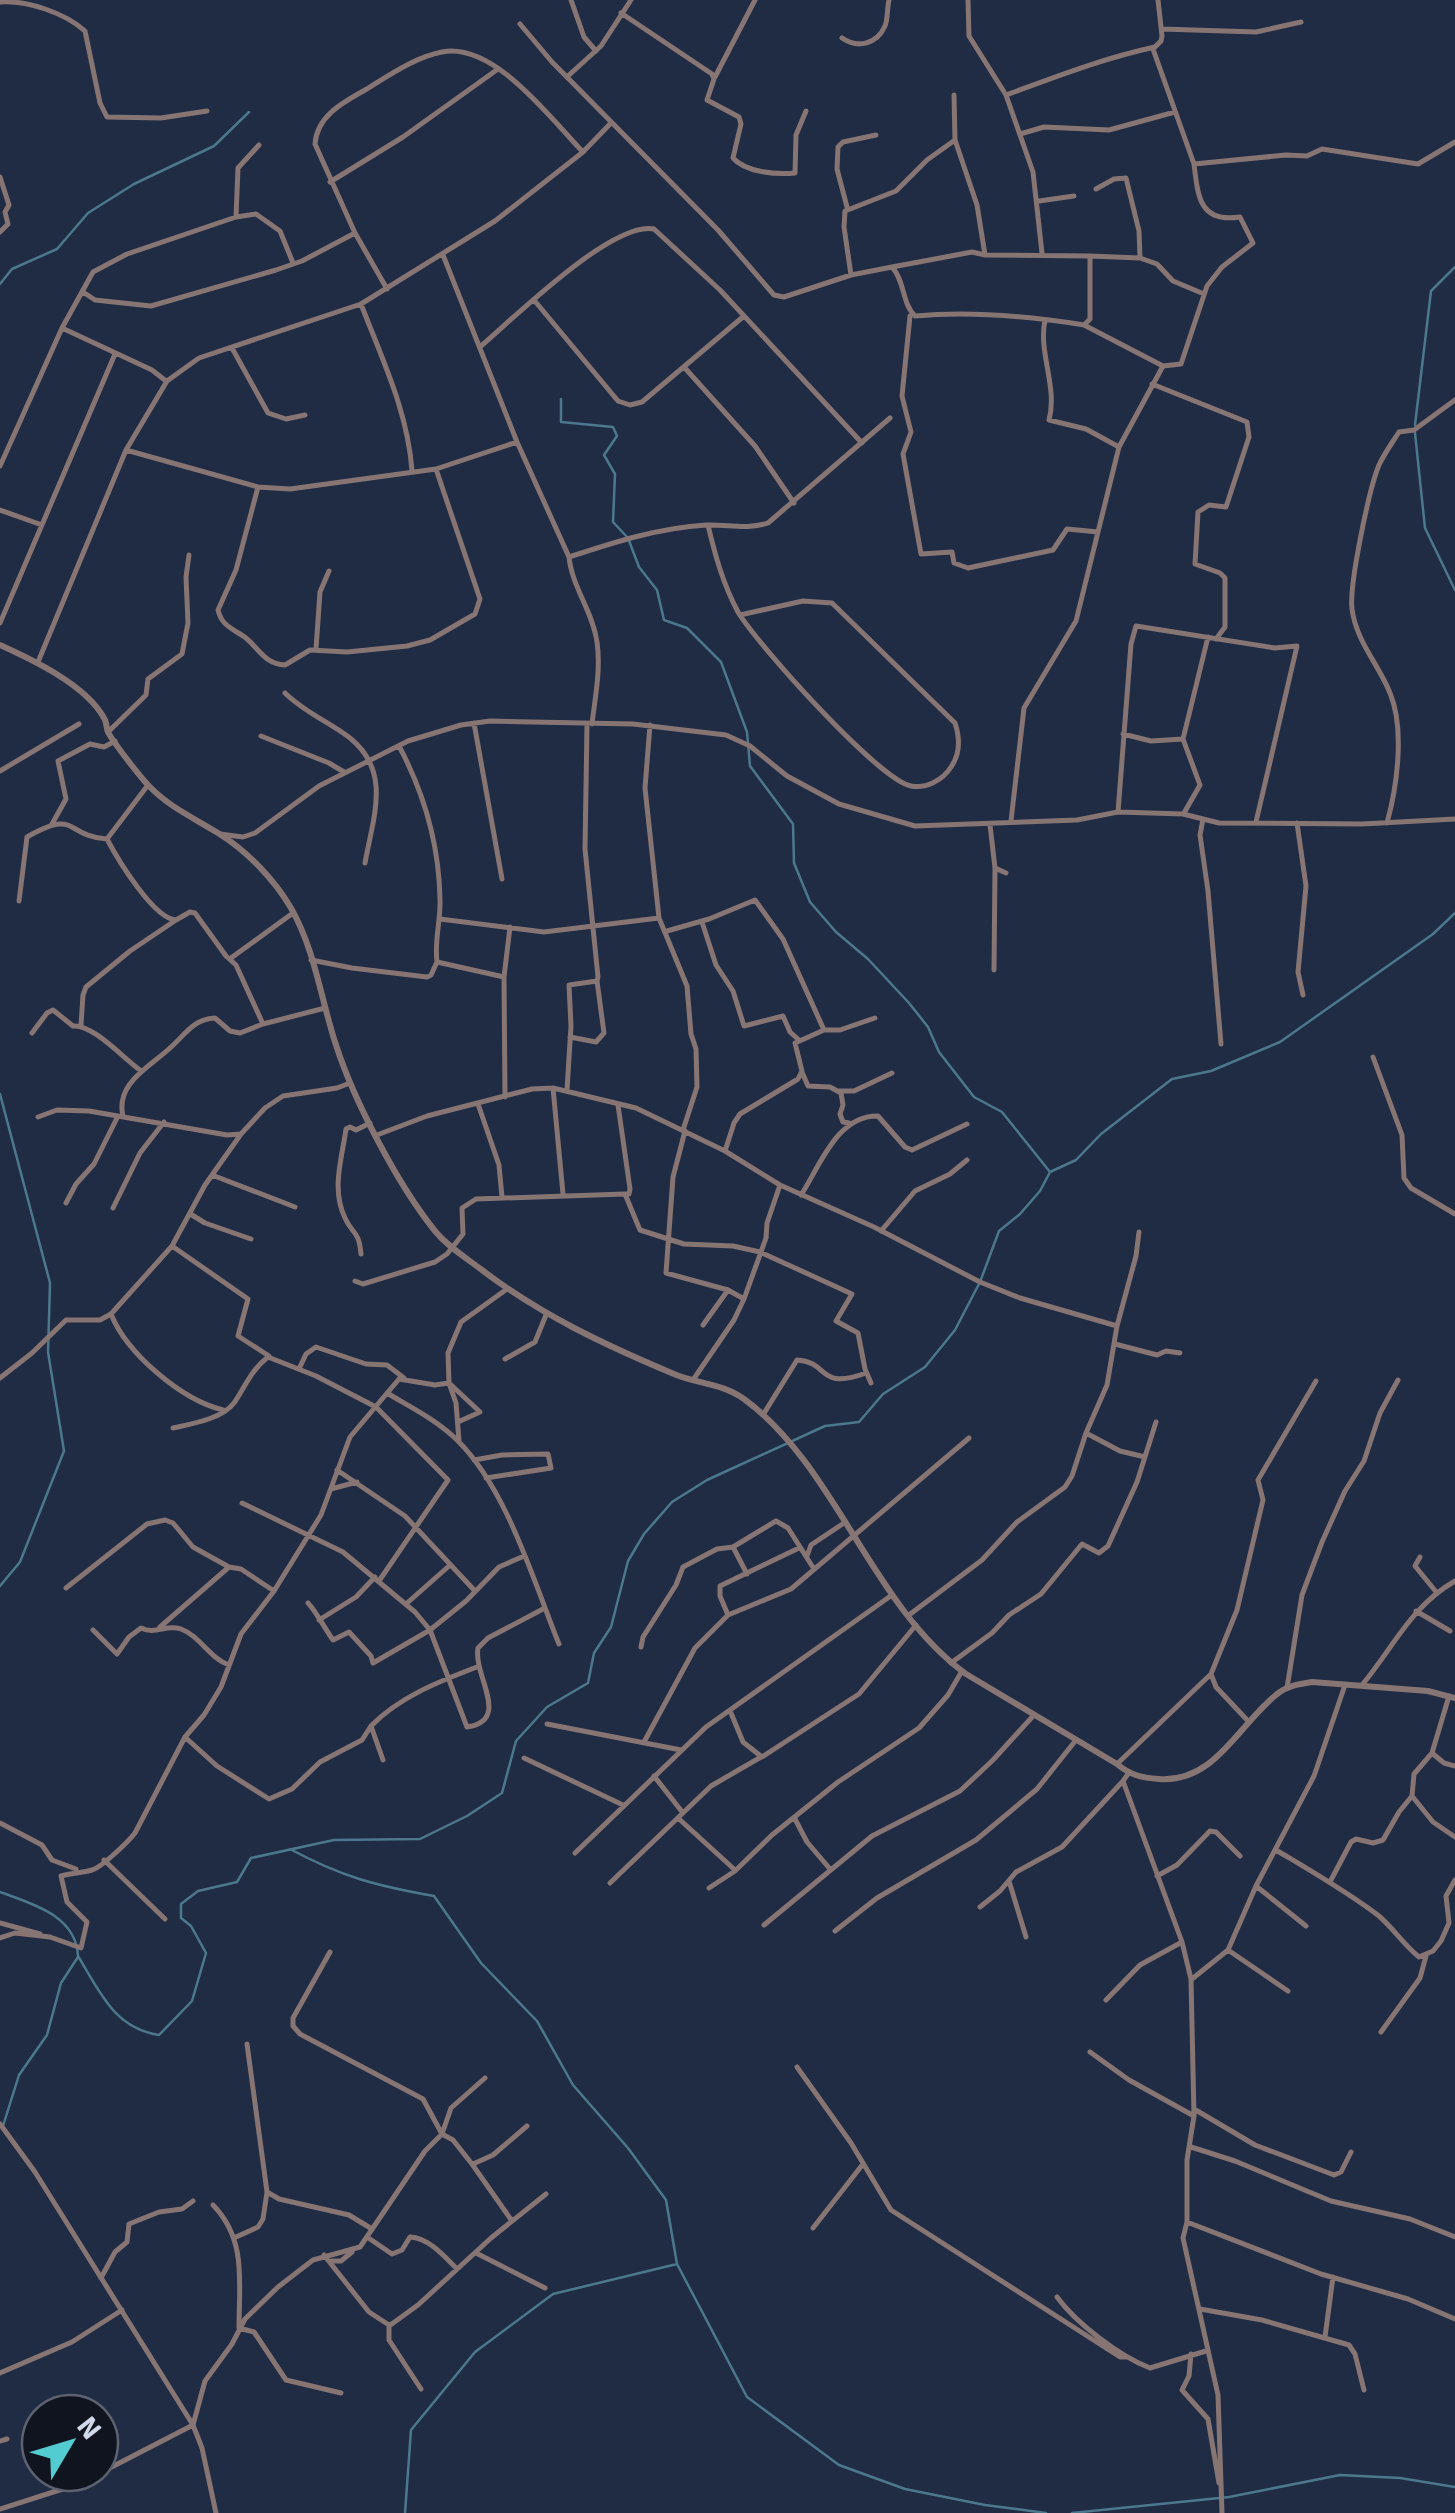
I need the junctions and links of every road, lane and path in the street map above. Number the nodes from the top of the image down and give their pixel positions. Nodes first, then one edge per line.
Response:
1 (571, 0) edge
2 (631, 0) edge
3 (755, 0) edge
4 (889, 0) edge
5 (968, 0) edge
6 (1158, 0) edge
7 (0, 2) edge
8 (621, 13) junction
9 (1301, 22) dead end
10 (520, 24) dead end
11 (1162, 29) junction
12 (842, 38) dead end
13 (1155, 47) junction
14 (596, 52) junction
15 (498, 69) junction
16 (568, 76) junction
17 (714, 79) junction
18 (954, 95) dead end
19 (1006, 95) junction
20 (207, 111) dead end
21 (806, 111) dead end
22 (1175, 112) junction
23 (612, 123) junction
24 (1020, 134) junction
25 (876, 135) dead end
26 (955, 140) junction
27 (1455, 142) edge
28 (259, 145) dead end
29 (583, 152) junction
30 (1194, 164) junction
31 (0, 177) edge
32 (330, 182) junction
33 (1096, 189) dead end
34 (2, 194) edge
35 (1074, 196) dead end
36 (1039, 201) junction
37 (847, 208) junction
38 (236, 217) junction
39 (0, 232) edge
40 (355, 233) junction
41 (1042, 253) junction
42 (443, 255) junction
43 (984, 255) junction
44 (1090, 256) junction
45 (1140, 258) junction
46 (292, 263) junction
47 (892, 266) junction
48 (851, 275) junction
49 (387, 288) junction
50 (83, 292) junction
51 (1204, 294) junction
52 (534, 300) junction
53 (361, 304) junction
54 (910, 313) junction
55 (744, 316) junction
56 (1045, 320) junction
57 (1084, 325) junction
58 (62, 328) junction
59 (480, 346) junction
60 (232, 348) junction
61 (114, 354) junction
62 (1163, 366) junction
63 (684, 367) junction
64 (166, 381) junction
65 (1152, 384) junction
66 (1455, 400) edge
67 (305, 415) dead end
68 (890, 418) dead end
69 (517, 442) junction
70 (862, 442) junction
71 (1119, 447) junction
72 (126, 450) junction
73 (0, 466) edge
74 (436, 469) junction
75 (412, 472) junction
76 (258, 487) junction
77 (794, 503) junction
78 (0, 510) edge
79 (42, 525) junction
80 (708, 525) junction
81 (1098, 532) junction
82 (190, 555) dead end
83 (570, 557) junction
84 (330, 571) dead end
85 (740, 615) junction
86 (0, 623) edge
87 (1212, 638) junction
88 (0, 645) edge
89 (316, 649) junction
90 (38, 662) junction
91 (285, 693) dead end
92 (474, 723) junction
93 (79, 724) dead end
94 (590, 724) junction
95 (650, 725) junction
96 (108, 732) junction
97 (1123, 734) junction
98 (261, 736) dead end
99 (1183, 739) junction
100 (116, 740) junction
101 (399, 746) junction
102 (370, 761) junction
103 (0, 771) edge
104 (344, 772) junction
105 (148, 785) junction
106 (60, 811) junction
107 (1118, 812) junction
108 (1183, 814) junction
109 (1203, 818) junction
110 (1455, 819) edge
111 (64, 822) junction
112 (1011, 822) junction
113 (1256, 822) junction
114 (1297, 823) junction
115 (1386, 823) junction
116 (52, 824) junction
117 (990, 825) junction
118 (220, 834) junction
119 (244, 837) junction
120 (107, 839) junction
121 (242, 852) junction
122 (365, 862) dead end
123 (995, 868) junction
124 (1006, 873) dead end
125 (502, 879) dead end
126 (18, 900) dead end
127 (293, 912) junction
128 (659, 918) junction
129 (440, 919) junction
130 (176, 920) junction
131 (702, 922) junction
132 (510, 927) junction
133 (593, 928) junction
134 (665, 931) junction
135 (230, 958) junction
136 (312, 960) junction
137 (437, 962) junction
138 (994, 970) dead end
139 (504, 977) junction
140 (597, 981) junction
141 (1303, 995) dead end
142 (325, 1008) junction
143 (875, 1018) dead end
144 (262, 1024) junction
145 (81, 1025) junction
146 (824, 1030) junction
147 (32, 1034) dead end
148 (570, 1036) junction
149 (799, 1040) junction
150 (1220, 1044) dead end
151 (1373, 1057) dead end
152 (140, 1070) junction
153 (802, 1071) junction
154 (892, 1073) dead end
155 (350, 1083) junction
156 (552, 1088) junction
157 (836, 1090) junction
158 (568, 1092) junction
159 (505, 1097) junction
160 (478, 1104) junction
161 (618, 1104) junction
162 (121, 1116) junction
163 (38, 1117) dead end
164 (164, 1122) junction
165 (370, 1122) junction
166 (850, 1124) junction
167 (967, 1124) dead end
168 (684, 1131) junction
169 (241, 1134) junction
170 (377, 1136) junction
171 (724, 1151) junction
172 (967, 1160) dead end
173 (212, 1175) junction
174 (780, 1185) junction
175 (562, 1194) junction
176 (625, 1194) junction
177 (801, 1195) junction
178 (502, 1197) junction
179 (66, 1203) dead end
180 (296, 1207) dead end
181 (114, 1208) dead end
182 (1455, 1214) edge
183 (192, 1215) junction
184 (881, 1231) junction
185 (1139, 1232) dead end
186 (251, 1239) dead end
187 (671, 1241) junction
188 (172, 1246) junction
189 (452, 1248) junction
190 (760, 1252) junction
191 (361, 1254) dead end
192 (355, 1282) dead end
193 (508, 1289) junction
194 (728, 1290) junction
195 (744, 1299) junction
196 (111, 1314) junction
197 (546, 1315) junction
198 (703, 1325) dead end
199 (1117, 1326) junction
200 (1115, 1344) junction
201 (1180, 1353) dead end
202 (272, 1357) junction
203 (504, 1358) dead end
204 (299, 1369) junction
205 (866, 1374) junction
206 (0, 1378) edge
207 (404, 1378) junction
208 (693, 1380) junction
209 (1398, 1380) dead end
210 (1316, 1381) dead end
211 (448, 1383) junction
212 (871, 1383) dead end
213 (386, 1393) junction
214 (376, 1407) junction
215 (225, 1411) junction
216 (763, 1415) junction
217 (458, 1422) junction
218 (1156, 1422) dead end
219 (173, 1428) dead end
220 (459, 1432) junction
221 (1086, 1433) junction
222 (451, 1435) junction
223 (969, 1438) dead end
224 (460, 1442) junction
225 (1145, 1457) junction
226 (474, 1460) junction
227 (338, 1470) junction
228 (486, 1478) junction
229 (357, 1482) junction
230 (332, 1489) junction
231 (242, 1504) dead end
232 (844, 1523) junction
233 (414, 1527) junction
234 (853, 1535) junction
235 (309, 1538) junction
236 (733, 1547) junction
237 (799, 1548) junction
238 (524, 1556) junction
239 (1420, 1557) dead end
240 (806, 1558) junction
241 (449, 1566) junction
242 (229, 1567) junction
243 (814, 1570) junction
244 (747, 1574) junction
245 (377, 1579) junction
246 (1455, 1580) edge
247 (66, 1588) dead end
248 (274, 1590) junction
249 (475, 1591) junction
250 (1436, 1592) junction
251 (892, 1595) junction
252 (308, 1603) dead end
253 (406, 1604) junction
254 (542, 1609) junction
255 (1416, 1612) junction
256 (728, 1615) junction
257 (909, 1615) junction
258 (319, 1620) junction
259 (916, 1624) junction
260 (158, 1629) junction
261 (94, 1630) dead end
262 (430, 1630) junction
263 (1450, 1631) dead end
264 (559, 1644) dead end
265 (641, 1647) dead end
266 (951, 1664) junction
267 (229, 1665) junction
268 (476, 1667) junction
269 (962, 1671) junction
270 (1212, 1674) junction
271 (450, 1677) junction
272 (1345, 1685) junction
273 (1360, 1687) junction
274 (1286, 1688) junction
275 (1452, 1697) edge
276 (730, 1712) junction
277 (1034, 1715) junction
278 (1249, 1722) junction
279 (547, 1724) dead end
280 (371, 1726) junction
281 (184, 1737) junction
282 (1076, 1740) junction
283 (644, 1742) junction
284 (681, 1750) junction
285 (1432, 1753) junction
286 (762, 1757) junction
287 (524, 1758) dead end
288 (384, 1760) dead end
289 (1116, 1764) junction
290 (1455, 1766) edge
291 (654, 1776) junction
292 (1126, 1777) junction
293 (1412, 1796) junction
294 (623, 1805) junction
295 (680, 1816) junction
296 (795, 1819) junction
297 (0, 1822) edge
298 (1455, 1837) edge
299 (1276, 1850) junction
300 (575, 1853) dead end
301 (1240, 1856) dead end
302 (104, 1860) junction
303 (830, 1869) junction
304 (79, 1870) junction
305 (735, 1871) junction
306 (1157, 1876) junction
307 (1331, 1880) junction
308 (1455, 1880) edge
309 (1009, 1881) junction
310 (610, 1882) dead end
311 (1256, 1886) junction
312 (709, 1888) dead end
313 (980, 1906) dead end
314 (166, 1918) dead end
315 (0, 1924) edge
316 (764, 1925) dead end
317 (1306, 1926) dead end
318 (835, 1931) dead end
319 (44, 1936) junction
320 (1026, 1937) dead end
321 (0, 1938) edge
322 (1182, 1942) junction
323 (1228, 1950) junction
324 (330, 1952) dead end
325 (1426, 1956) junction
326 (1191, 1979) junction
327 (1288, 1990) dead end
328 (1106, 2000) dead end
329 (1381, 2032) dead end
330 (247, 2044) dead end
331 (1090, 2052) dead end
332 (797, 2067) dead end
333 (485, 2078) dead end
334 (1194, 2113) junction
335 (0, 2124) edge
336 (527, 2126) dead end
337 (442, 2134) junction
338 (1191, 2147) junction
339 (1351, 2152) dead end
340 (472, 2164) junction
341 (863, 2164) junction
342 (267, 2192) junction
343 (546, 2194) dead end
344 (192, 2201) dead end
345 (213, 2205) dead end
346 (512, 2222) junction
347 (1187, 2222) junction
348 (813, 2228) dead end
349 (372, 2229) junction
350 (236, 2237) junction
351 (367, 2237) junction
352 (1455, 2237) edge
353 (476, 2253) junction
354 (326, 2257) junction
355 (457, 2269) junction
356 (102, 2278) junction
357 (1333, 2278) junction
358 (544, 2288) dead end
359 (1057, 2297) dead end
360 (1200, 2309) junction
361 (122, 2310) junction
362 (1455, 2318) edge
363 (389, 2326) junction
364 (239, 2328) junction
365 (1326, 2337) junction
366 (1206, 2351) junction
367 (1191, 2354) junction
368 (1126, 2357) junction
369 (0, 2372) edge
370 (420, 2389) dead end
371 (1364, 2390) dead end
372 (341, 2393) dead end
373 (193, 2425) junction
374 (120, 2463) edge
375 (1222, 2491) junction
376 (50, 2493) edge
377 (0, 2509) edge
378 (1222, 2511) edge
379 (216, 2513) edge

1 - 14 street
2 - 8 street
3 - 17 street
4 - 12 street
5 - 19 street
6 - 11 street
7 - 20 street
8 - 14 street
8 - 17 street
9 - 11 street
10 - 16 street
11 - 13 street
13 - 19 street
13 - 22 street
14 - 16 street
15 - 29 street
15 - 32 street
15 - 32 street
16 - 23 street
17 - 21 street
18 - 26 street
19 - 24 street
22 - 24 street
22 - 30 street
23 - 29 street
23 - 48 street
24 - 36 street
25 - 37 street
26 - 37 street
26 - 43 street
27 - 30 street
28 - 38 street
29 - 42 street
30 - 51 street
31 - 34 street
32 - 40 street
33 - 45 street
34 - 39 street
35 - 36 street
36 - 41 street
37 - 48 street
38 - 46 street
38 - 50 street
40 - 46 street
40 - 49 street
41 - 43 street
41 - 44 street
42 - 49 street
42 - 59 street
43 - 47 street
44 - 45 street
44 - 57 street
45 - 51 street
46 - 50 street
47 - 48 street
47 - 54 street
49 - 53 street
50 - 58 street
51 - 62 street
52 - 55 street
52 - 59 street
52 - 63 street
53 - 60 street
53 - 75 street
54 - 56 street
54 - 81 street
55 - 63 street
55 - 70 street
56 - 57 street
56 - 71 street
57 - 62 street
58 - 61 street
58 - 73 street
59 - 69 street
60 - 64 street
60 - 67 street
61 - 64 street
61 - 79 street
62 - 65 street
63 - 77 street
64 - 72 street
65 - 71 street
65 - 87 street
66 - 115 street
68 - 70 street
69 - 74 street
69 - 83 street
70 - 77 street
71 - 81 street
72 - 76 street
72 - 90 street
74 - 75 street
74 - 89 street
75 - 76 street
76 - 89 street
77 - 80 street
78 - 79 street
79 - 86 street
80 - 83 street
80 - 85 street
81 - 112 street
82 - 96 street
83 - 94 street
84 - 89 street
85 - 85 street
87 - 97 street
87 - 99 street
87 - 113 street
88 - 90 street
90 - 96 street
91 - 102 street
92 - 94 street
92 - 101 street
92 - 125 street
93 - 103 street
94 - 95 street
94 - 133 street
95 - 117 street
95 - 128 street
96 - 100 street
97 - 99 street
97 - 107 street
98 - 104 street
99 - 108 street
100 - 105 street
100 - 106 street
101 - 102 street
101 - 129 street
102 - 104 street
102 - 122 street
104 - 119 street
105 - 118 street
105 - 120 street
106 - 111 street
106 - 116 street
107 - 108 street
107 - 112 street
108 - 109 street
109 - 113 street
109 - 150 street
110 - 115 street
111 - 116 street
111 - 120 street
112 - 117 street
113 - 114 street
114 - 115 street
114 - 141 street
116 - 126 street
117 - 123 street
118 - 119 street
118 - 121 street
119 - 121 street
120 - 130 street
121 - 127 street
123 - 124 street
123 - 138 street
127 - 135 street
127 - 136 street
128 - 133 street
128 - 134 street
129 - 132 street
129 - 137 street
130 - 135 street
130 - 145 street
131 - 134 street
131 - 146 street
131 - 149 street
132 - 133 street
132 - 139 street
133 - 140 street
134 - 168 street
135 - 144 street
136 - 137 street
136 - 142 street
137 - 139 street
139 - 159 street
140 - 148 street
140 - 148 street
142 - 144 street
142 - 155 street
143 - 146 street
144 - 152 street
145 - 147 street
145 - 152 street
146 - 149 street
148 - 158 street
149 - 153 street
151 - 182 street
152 - 162 street
153 - 157 street
153 - 171 street
154 - 157 street
155 - 165 street
155 - 169 street
156 - 158 street
156 - 159 street
156 - 175 street
157 - 166 street
158 - 161 street
159 - 160 street
160 - 170 street
160 - 178 street
161 - 168 street
161 - 176 street
162 - 163 street
162 - 164 street
162 - 179 street
164 - 169 street
164 - 181 street
165 - 170 street
165 - 191 street
166 - 167 street
166 - 177 street
168 - 171 street
168 - 187 street
169 - 173 street
170 - 189 street
171 - 174 street
172 - 184 street
173 - 180 street
173 - 183 street
174 - 177 street
174 - 190 street
175 - 176 street
175 - 178 street
176 - 187 street
177 - 184 street
178 - 189 street
183 - 186 street
183 - 188 street
184 - 199 street
185 - 199 street
187 - 190 street
187 - 194 street
188 - 196 street
188 - 202 street
189 - 192 street
189 - 193 street
190 - 195 street
190 - 205 street
193 - 197 street
193 - 211 street
194 - 195 street
194 - 198 street
195 - 208 street
196 - 206 street
196 - 215 street
197 - 203 street
197 - 208 street
199 - 200 street
200 - 201 street
200 - 221 street
202 - 204 street
202 - 215 street
204 - 207 street
204 - 214 street
205 - 212 street
205 - 216 street
207 - 211 street
207 - 213 street
208 - 216 street
209 - 274 street
210 - 270 street
211 - 217 street
211 - 217 street
213 - 214 street
213 - 222 street
214 - 227 street
214 - 233 street
215 - 219 street
216 - 232 street
217 - 220 street
218 - 225 street
220 - 222 street
220 - 224 street
221 - 225 street
221 - 257 street
222 - 224 street
223 - 234 street
224 - 226 street
225 - 266 street
226 - 228 street
226 - 228 street
227 - 229 street
227 - 230 street
228 - 238 street
229 - 230 street
229 - 233 street
230 - 235 street
231 - 235 street
232 - 234 street
232 - 240 street
233 - 241 street
233 - 245 street
234 - 243 street
234 - 251 street
235 - 245 street
235 - 248 street
236 - 237 street
236 - 244 street
236 - 265 street
237 - 240 street
237 - 244 street
238 - 249 street
238 - 254 street
239 - 250 street
240 - 243 street
241 - 249 street
241 - 253 street
242 - 247 street
242 - 248 street
242 - 260 street
243 - 256 street
244 - 256 street
245 - 253 street
245 - 258 street
246 - 250 street
248 - 267 street
249 - 262 street
250 - 255 street
251 - 257 street
251 - 276 street
252 - 258 street
253 - 262 street
254 - 264 street
254 - 268 street
255 - 263 street
255 - 273 street
256 - 283 street
257 - 259 street
258 - 262 street
259 - 266 street
259 - 286 street
260 - 261 street
260 - 267 street
262 - 271 street
266 - 269 street
267 - 281 street
268 - 271 street
268 - 271 street
269 - 277 street
269 - 296 street
270 - 278 street
270 - 289 street
271 - 280 street
272 - 273 street
272 - 274 street
272 - 299 street
273 - 275 street
274 - 278 street
275 - 285 street
276 - 284 street
276 - 286 street
277 - 282 street
277 - 303 street
278 - 292 street
279 - 283 street
280 - 281 street
280 - 288 street
281 - 302 street
282 - 289 street
282 - 318 street
283 - 284 street
284 - 291 street
285 - 290 street
285 - 293 street
286 - 295 street
287 - 294 street
289 - 292 street
291 - 294 street
291 - 295 street
292 - 306 street
292 - 309 street
293 - 298 street
293 - 307 street
294 - 300 street
295 - 305 street
295 - 310 street
296 - 303 street
296 - 305 street
297 - 304 street
299 - 307 street
299 - 311 street
301 - 306 street
302 - 304 street
302 - 314 street
303 - 316 street
304 - 319 street
305 - 312 street
306 - 322 street
307 - 325 street
308 - 325 street
309 - 313 street
309 - 320 street
311 - 317 street
311 - 323 street
315 - 319 street
319 - 321 street
322 - 326 street
322 - 328 street
323 - 326 street
323 - 327 street
324 - 337 street
325 - 329 street
326 - 334 street
330 - 342 street
331 - 334 street
332 - 341 street
333 - 337 street
334 - 338 street
334 - 339 street
335 - 356 street
336 - 340 street
337 - 340 street
337 - 349 street
338 - 347 street
338 - 352 street
340 - 346 street
341 - 348 street
341 - 368 street
342 - 349 street
342 - 350 street
343 - 346 street
344 - 356 street
345 - 350 street
346 - 353 street
347 - 357 street
347 - 360 street
349 - 351 street
350 - 364 street
351 - 354 street
351 - 355 street
353 - 355 street
353 - 358 street
354 - 363 street
354 - 364 street
355 - 363 street
356 - 361 street
357 - 362 street
357 - 365 street
359 - 368 street
360 - 365 street
360 - 366 street
361 - 369 street
361 - 373 street
363 - 370 street
364 - 372 street
364 - 373 street
365 - 371 street
366 - 367 street
366 - 375 street
367 - 368 street
367 - 375 street
373 - 374 street
373 - 379 street
375 - 378 street
376 - 377 street

